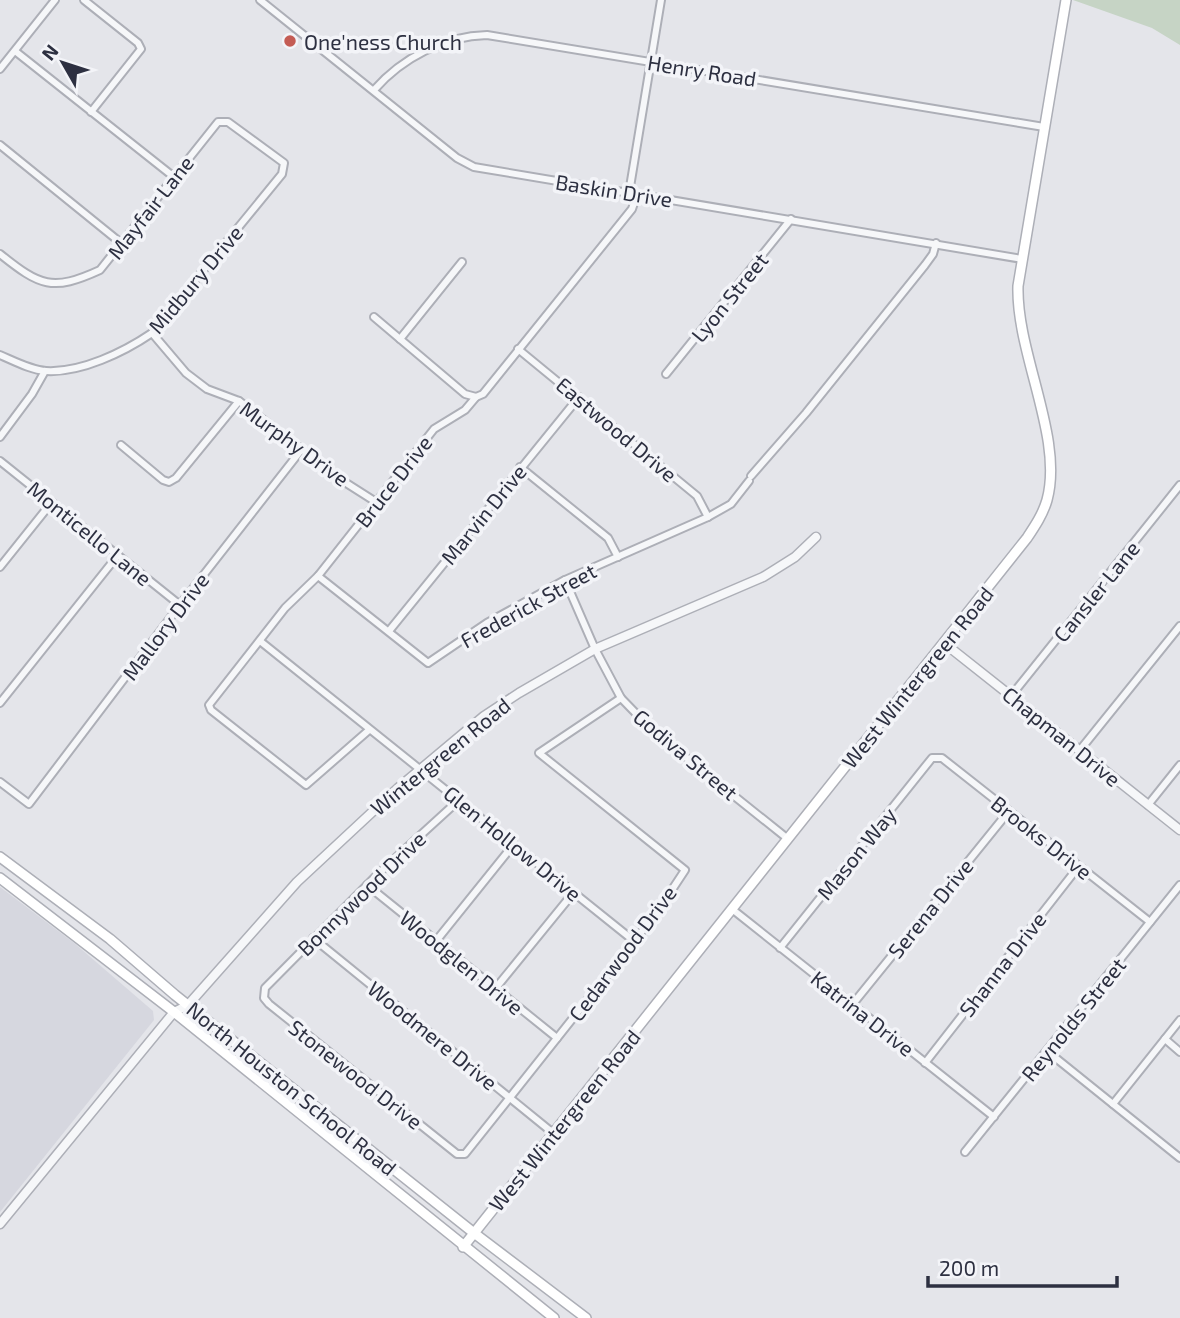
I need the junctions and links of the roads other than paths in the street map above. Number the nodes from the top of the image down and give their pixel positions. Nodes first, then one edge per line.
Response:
1 (55, 0) edge
2 (84, 0) edge
3 (260, 0) edge
4 (661, 0) edge
5 (1066, 0) edge
6 (15, 51) junction
7 (651, 62) junction
8 (0, 69) edge
9 (374, 90) junction
10 (92, 112) junction
11 (1044, 127) junction
12 (0, 145) edge
13 (284, 163) joint
14 (174, 177) junction
15 (629, 193) junction
16 (637, 194) junction
17 (792, 219) junction
18 (121, 243) junction
19 (936, 243) junction
20 (0, 254) edge
21 (1022, 259) junction
22 (462, 262) dead end
23 (374, 317) dead end
24 (152, 333) junction
25 (400, 339) junction
26 (518, 349) junction
27 (0, 355) edge
28 (45, 371) junction
29 (666, 374) dead end
30 (477, 397) junction
31 (579, 397) junction
32 (239, 401) junction
33 (0, 437) edge
34 (121, 445) dead end
35 (302, 449) junction
36 (0, 461) edge
37 (520, 467) junction
38 (1180, 485) edge
39 (52, 502) junction
40 (376, 502) junction
41 (708, 517) junction
42 (816, 537) dead end
43 (118, 555) junction
44 (618, 557) junction
45 (0, 568) edge
46 (318, 576) junction
47 (565, 580) junction
48 (180, 605) junction
49 (1180, 626) edge
50 (389, 631) junction
51 (260, 641) junction
52 (944, 642) junction
53 (595, 649) junction
54 (1012, 696) junction
55 (621, 698) junction
56 (0, 703) edge
57 (369, 730) junction
58 (1080, 750) junction
59 (932, 758) joint
60 (1180, 765) edge
61 (421, 769) junction
62 (0, 782) edge
63 (459, 800) junction
64 (1148, 805) junction
65 (1009, 811) junction
66 (1180, 830) edge
67 (788, 839) junction
68 (514, 844) junction
69 (0, 856) edge
70 (1079, 866) junction
71 (0, 878) edge
72 (1180, 885) edge
73 (367, 886) junction
74 (574, 892) junction
75 (732, 909) junction
76 (1150, 922) junction
77 (313, 938) junction
78 (436, 941) junction
79 (634, 941) junction
80 (780, 948) junction
81 (265, 988) joint
82 (495, 989) junction
83 (188, 1004) junction
84 (852, 1005) junction
85 (174, 1012) junction
86 (1180, 1020) edge
87 (557, 1038) junction
88 (1165, 1039) junction
89 (1046, 1051) junction
90 (1180, 1052) edge
91 (925, 1063) junction
92 (510, 1098) junction
93 (1113, 1104) junction
94 (994, 1117) junction
95 (553, 1133) junction
96 (965, 1152) dead end
97 (457, 1154) joint
98 (1180, 1158) edge
99 (0, 1224) edge
100 (474, 1233) junction
101 (463, 1247) junction
102 (554, 1318) edge
103 (586, 1318) edge

1 - 6 street
2 - 10 street
3 - 9 street, Baskin Drive
4 - 7 street
5 - 11 main road, West Wintergreen Road
6 - 8 street
6 - 10 street
7 - 9 street, Henry Road
7 - 11 street, Henry Road
7 - 15 street
9 - 15 street, Baskin Drive
10 - 14 street
11 - 21 main road, West Wintergreen Road
12 - 18 street
13 - 14 street, Mayfair Lane
13 - 24 street, Midbury Drive
14 - 18 street, Mayfair Lane
15 - 16 street, Baskin Drive
16 - 17 street, Baskin Drive
16 - 26 street, Bruce Drive
17 - 19 street, Baskin Drive
17 - 29 street, Lyon Street
18 - 20 street, Mayfair Lane
19 - 21 street, Baskin Drive
19 - 41 street, Frederick Street
21 - 52 main road, West Wintergreen Road
22 - 25 street
23 - 25 street
24 - 28 street, Midbury Drive
24 - 32 street, Murphy Drive
25 - 30 street
26 - 30 street, Bruce Drive
26 - 31 street, Eastwood Drive
27 - 28 street
28 - 33 street
30 - 40 street, Bruce Drive
31 - 37 street, Marvin Drive
31 - 41 street, Eastwood Drive
32 - 34 street
32 - 35 street, Murphy Drive
35 - 40 street, Murphy Drive
35 - 48 street, Mallory Drive
36 - 39 street, Monticello Lane
37 - 44 street
37 - 50 street, Marvin Drive
38 - 54 street, Cansler Lane
39 - 43 street, Monticello Lane
39 - 45 street
40 - 46 street, Bruce Drive
41 - 44 street, Frederick Street
42 - 53 street, Wintergreen Road
43 - 48 street, Monticello Lane
43 - 56 street
44 - 47 street, Frederick Street
46 - 50 street, Frederick Street
46 - 51 street, Bruce Drive
47 - 50 street, Frederick Street
47 - 53 street, Godiva Street
48 - 62 street, Mallory Drive
49 - 58 street
51 - 57 street, Glen Hollow Drive
51 - 57 street, Bruce Drive
52 - 54 street, Chapman Drive
52 - 67 main road, West Wintergreen Road
53 - 55 street, Godiva Street
53 - 61 street, Wintergreen Road
54 - 58 street, Chapman Drive
55 - 67 street, Godiva Street
55 - 79 street, Cedarwood Drive
57 - 61 street, Glen Hollow Drive
58 - 64 street, Chapman Drive
59 - 65 street, Brooks Drive
59 - 80 street, Mason Way
60 - 64 street
61 - 63 street, Glen Hollow Drive
61 - 83 street, Wintergreen Road
63 - 68 street, Glen Hollow Drive
63 - 73 street, Bonnywood Drive
64 - 66 street, Chapman Drive
65 - 70 street, Brooks Drive
65 - 84 street, Serena Drive
67 - 75 main road, West Wintergreen Road
68 - 74 street, Glen Hollow Drive
68 - 78 street
69 - 83 main road, North Houston School Road
70 - 76 street, Brooks Drive
70 - 91 street, Shanna Drive
71 - 85 main road, North Houston School Road
72 - 76 street, Reynolds Street
73 - 77 street, Bonnywood Drive
73 - 78 street, Woodglen Drive
74 - 79 street, Glen Hollow Drive
74 - 82 street
75 - 80 street, Katrina Drive
75 - 95 main road, West Wintergreen Road
76 - 89 street, Reynolds Street
77 - 81 street, Bonnywood Drive
77 - 92 street, Woodmere Drive
78 - 82 street, Woodglen Drive
79 - 87 street, Cedarwood Drive
80 - 84 street, Katrina Drive
81 - 97 street, Stonewood Drive
82 - 87 street, Woodglen Drive
83 - 85 street
83 - 100 main road, North Houston School Road
84 - 91 street, Katrina Drive
85 - 99 street
85 - 101 main road, North Houston School Road
86 - 88 street
87 - 92 street, Cedarwood Drive
88 - 90 street
88 - 93 street
89 - 93 street
89 - 94 street, Reynolds Street
91 - 94 street, Katrina Drive
92 - 95 street, Woodmere Drive
92 - 97 street, Cedarwood Drive
93 - 98 street
94 - 96 street, Reynolds Street
95 - 100 main road, West Wintergreen Road
100 - 101 main road, West Wintergreen Road
100 - 103 main road, North Houston School Road
101 - 102 main road, North Houston School Road

